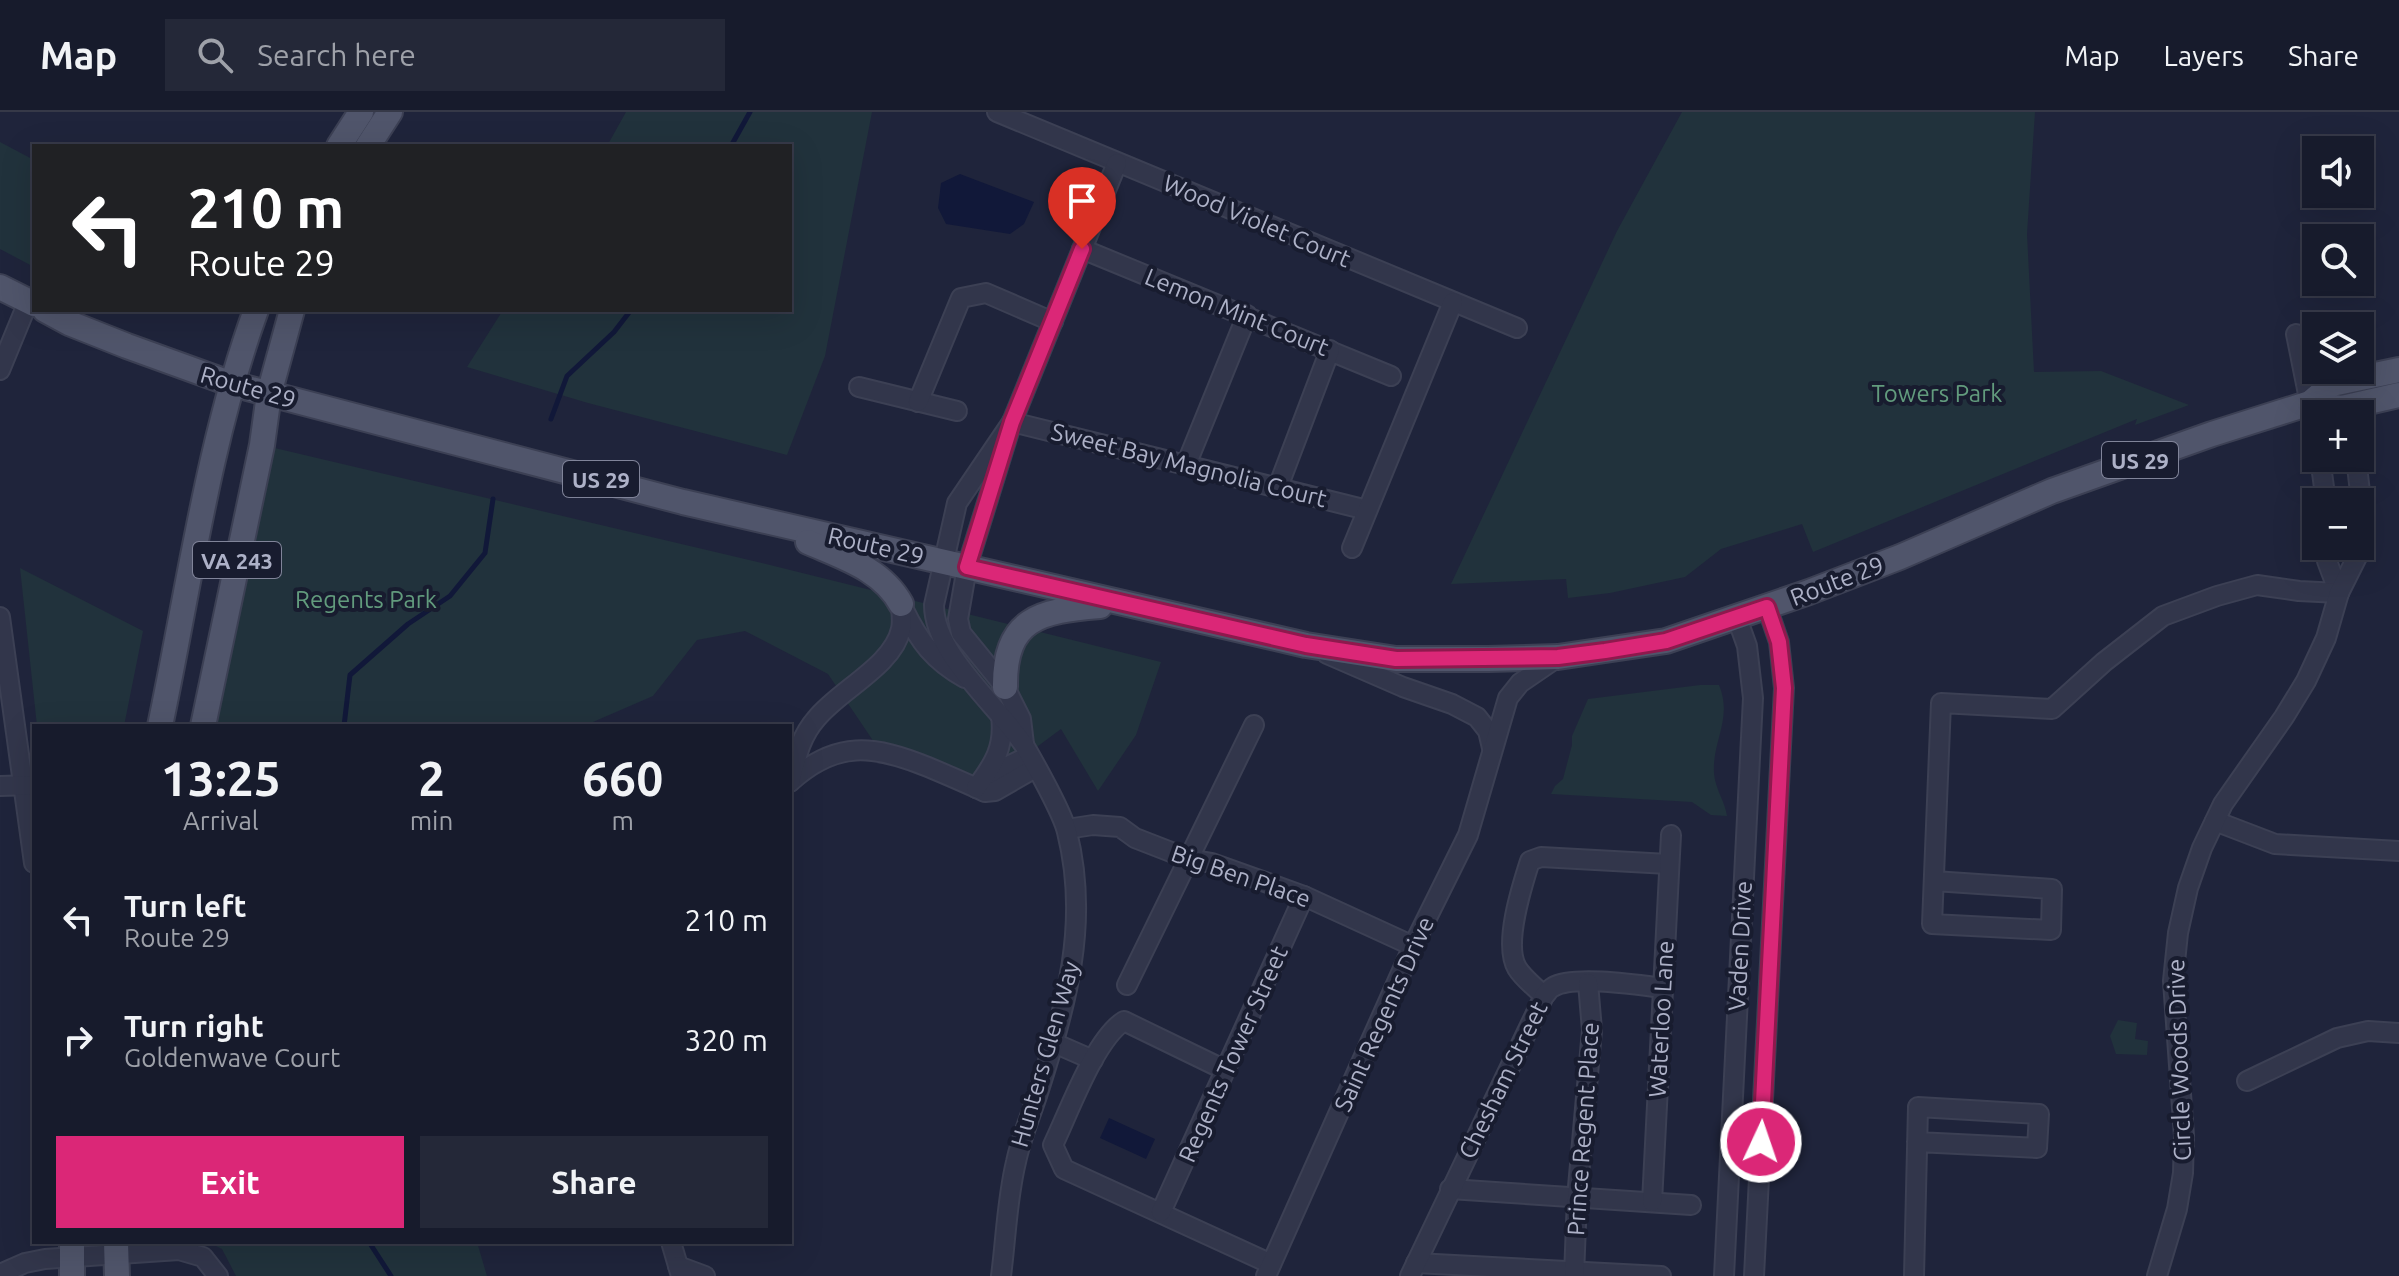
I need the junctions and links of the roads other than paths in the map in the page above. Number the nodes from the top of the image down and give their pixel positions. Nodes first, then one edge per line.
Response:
1 (361, 112) edge
2 (390, 112) edge
3 (997, 112) edge
4 (340, 144) edge
5 (369, 144) edge
6 (1117, 163) junction
7 (1082, 249) junction
8 (0, 287) edge
9 (1453, 302) junction
10 (32, 303) edge
11 (32, 312) edge
12 (51, 312) edge
13 (255, 312) edge
14 (291, 312) edge
15 (1247, 315) junction
16 (1053, 322) junction
17 (1517, 328) dead end
18 (2296, 334) dead end
19 (1330, 350) junction
20 (0, 370) edge
21 (2399, 370) edge
22 (2374, 373) edge
23 (1391, 376) dead end
24 (232, 384) junction
25 (2325, 384) edge
26 (859, 387) dead end
27 (269, 394) junction
28 (2399, 395) edge
29 (2309, 400) edge
30 (2312, 400) edge
31 (918, 402) junction
32 (2374, 402) edge
33 (2302, 406) edge
34 (957, 411) dead end
35 (1012, 422) junction
36 (1186, 465) junction
37 (2358, 472) edge
38 (1278, 487) junction
39 (1367, 510) junction
40 (747, 516) junction
41 (1352, 548) dead end
42 (2327, 560) edge
43 (955, 565) junction
44 (2339, 593) junction
45 (901, 604) junction
46 (1126, 604) junction
47 (1767, 607) junction
48 (0, 617) edge
49 (1737, 618) junction
50 (1306, 645) junction
51 (1558, 657) junction
52 (975, 684) junction
53 (1005, 687) junction
54 (1001, 716) junction
55 (160, 724) edge
56 (203, 724) edge
57 (1254, 725) dead end
58 (1492, 748) junction
59 (1030, 757) junction
60 (792, 774) edge
61 (792, 780) edge
62 (980, 783) junction
63 (28, 785) edge
64 (0, 786) edge
65 (2215, 821) junction
66 (1067, 829) junction
67 (1671, 835) dead end
68 (32, 837) edge
69 (2399, 851) edge
70 (1189, 859) junction
71 (1668, 864) junction
72 (1934, 881) junction
73 (1304, 896) junction
74 (1413, 946) junction
75 (1588, 983) junction
76 (1127, 985) dead end
77 (1662, 988) junction
78 (1544, 996) junction
79 (2399, 1033) edge
80 (1054, 1043) junction
81 (1093, 1060) junction
82 (1225, 1070) junction
83 (2247, 1081) dead end
84 (1917, 1142) junction
85 (1450, 1189) junction
86 (1577, 1198) junction
87 (1652, 1202) junction
88 (1691, 1205) dead end
89 (1161, 1212) junction
90 (672, 1244) edge
91 (116, 1257) edge
92 (72, 1258) edge
93 (1413, 1269) edge
94 (1269, 1270) edge
95 (680, 1271) edge
96 (0, 1274) edge
97 (1574, 1274) edge
98 (2161, 1275) edge
99 (218, 1276) edge
100 (705, 1276) edge
101 (1001, 1276) edge
102 (1661, 1276) edge
103 (1724, 1276) edge
104 (1754, 1276) edge
105 (1914, 1276) edge

1 - 4 main road
2 - 5 main road
3 - 6 street, Wood Violet Court
6 - 7 street
6 - 9 street, Wood Violet Court
7 - 15 street, Lemon Mint Court
7 - 16 street
8 - 10 main road, Route 29 / US 29
9 - 17 street, Wood Violet Court
9 - 39 street
11 - 20 street
12 - 24 main road, Route 29 / US 29
13 - 24 main road
14 - 27 main road
15 - 19 street, Lemon Mint Court
15 - 36 street
16 - 31 street
16 - 35 street
18 - 29 street
19 - 23 street, Lemon Mint Court
19 - 38 street
21 - 22 main road, Route 29 / US 29
24 - 27 main road, Route 29 / US 29
24 - 55 main road, VA 243
25 - 30 main road, Route 29 / US 29
26 - 31 street
27 - 40 main road, Route 29 / US 29
27 - 56 main road, VA 243
28 - 32 main road, Route 29 / US 29
31 - 34 street
33 - 47 main road, Route 29 / US 29
35 - 36 street, Sweet Bay Magnolia Court
35 - 43 street
35 - 43 street
36 - 38 street, Sweet Bay Magnolia Court
37 - 44 street, Circle Woods Drive
38 - 39 street, Sweet Bay Magnolia Court
39 - 41 street
40 - 43 main road, Route 29 / US 29
40 - 45 main road
42 - 44 street
43 - 46 main road, Route 29 / US 29
43 - 52 street, Hunters Glen Way
43 - 53 street, Hunters Glen Way
44 - 65 street, Circle Woods Drive
44 - 72 street
45 - 52 street, Hunters Glen Way
45 - 60 street
46 - 50 main road, Route 29 / US 29
46 - 53 main road
47 - 49 main road, Route 29 / US 29
47 - 104 street, Vaden Drive
48 - 63 street
49 - 51 main road, Route 29 / US 29
49 - 103 street, Vaden Drive
50 - 51 main road, Route 29 / US 29
50 - 58 street
51 - 58 street, Saint Regents Drive
52 - 54 street, Hunters Glen Way
53 - 59 street, Hunters Glen Way
54 - 59 street, Hunters Glen Way
54 - 62 street
57 - 70 street
58 - 74 street, Saint Regents Drive
59 - 62 street
59 - 66 street, Hunters Glen Way
61 - 62 street
63 - 64 street
63 - 68 street
65 - 69 street
65 - 98 street, Circle Woods Drive
66 - 70 street, Big Ben Place
66 - 80 street, Hunters Glen Way
67 - 71 street, Waterloo Lane
70 - 73 street, Big Ben Place
70 - 76 street
71 - 77 street, Waterloo Lane
71 - 78 street
72 - 72 street
73 - 74 street, Big Ben Place
73 - 82 street, Regents Tower Street
74 - 94 street, Saint Regents Drive
75 - 77 street, Chesham Street
75 - 78 street, Chesham Street
75 - 86 street, Prince Regent Place
77 - 87 street, Waterloo Lane
78 - 85 street, Chesham Street
79 - 83 street
80 - 81 street
80 - 101 street, Hunters Glen Way
81 - 82 street
81 - 89 street
82 - 89 street, Regents Tower Street
84 - 84 street
84 - 105 street
85 - 86 street
85 - 93 street, Chesham Street
86 - 87 street
86 - 97 street, Prince Regent Place
87 - 88 street
89 - 94 street
90 - 95 street
91 - 92 street
91 - 99 street
92 - 96 street
93 - 97 street
95 - 100 street
97 - 102 street

